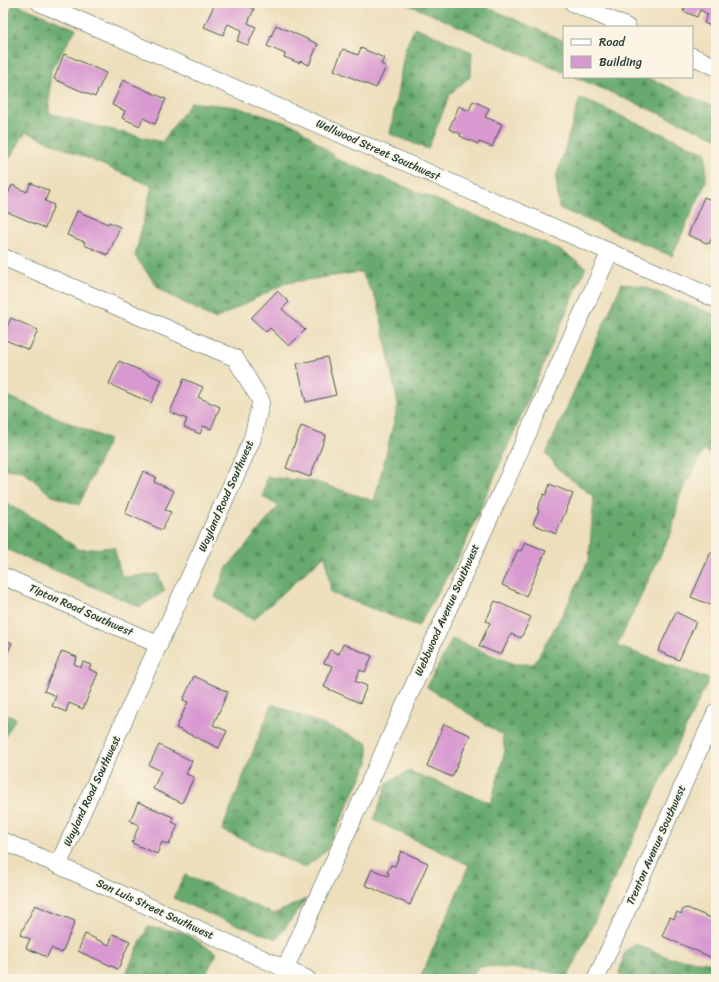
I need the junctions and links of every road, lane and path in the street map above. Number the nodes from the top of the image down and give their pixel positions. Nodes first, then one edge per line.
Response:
1 (40, 3) edge
2 (573, 3) edge
3 (625, 26) edge
4 (693, 56) edge
5 (716, 66) edge
6 (610, 252) junction
7 (3, 257) edge
8 (716, 299) edge
9 (3, 576) edge
10 (159, 644) junction
11 (716, 712) edge
12 (3, 841) edge
13 (58, 865) junction
14 (284, 969) junction
15 (307, 979) edge
16 (596, 979) edge

1 - 6 street, Wellwood Street Southwest
2 - 3 street
4 - 5 street
6 - 8 street, Wellwood Street Southwest
6 - 14 street, Webbwood Avenue Southwest
7 - 10 street, Wayland Road Southwest
9 - 10 street, Tipton Road Southwest
10 - 13 street, Wayland Road Southwest
11 - 16 street, Trenton Avenue Southwest
12 - 13 street, San Luis Street Southwest
13 - 14 street, San Luis Street Southwest
14 - 15 street, San Luis Street Southwest

